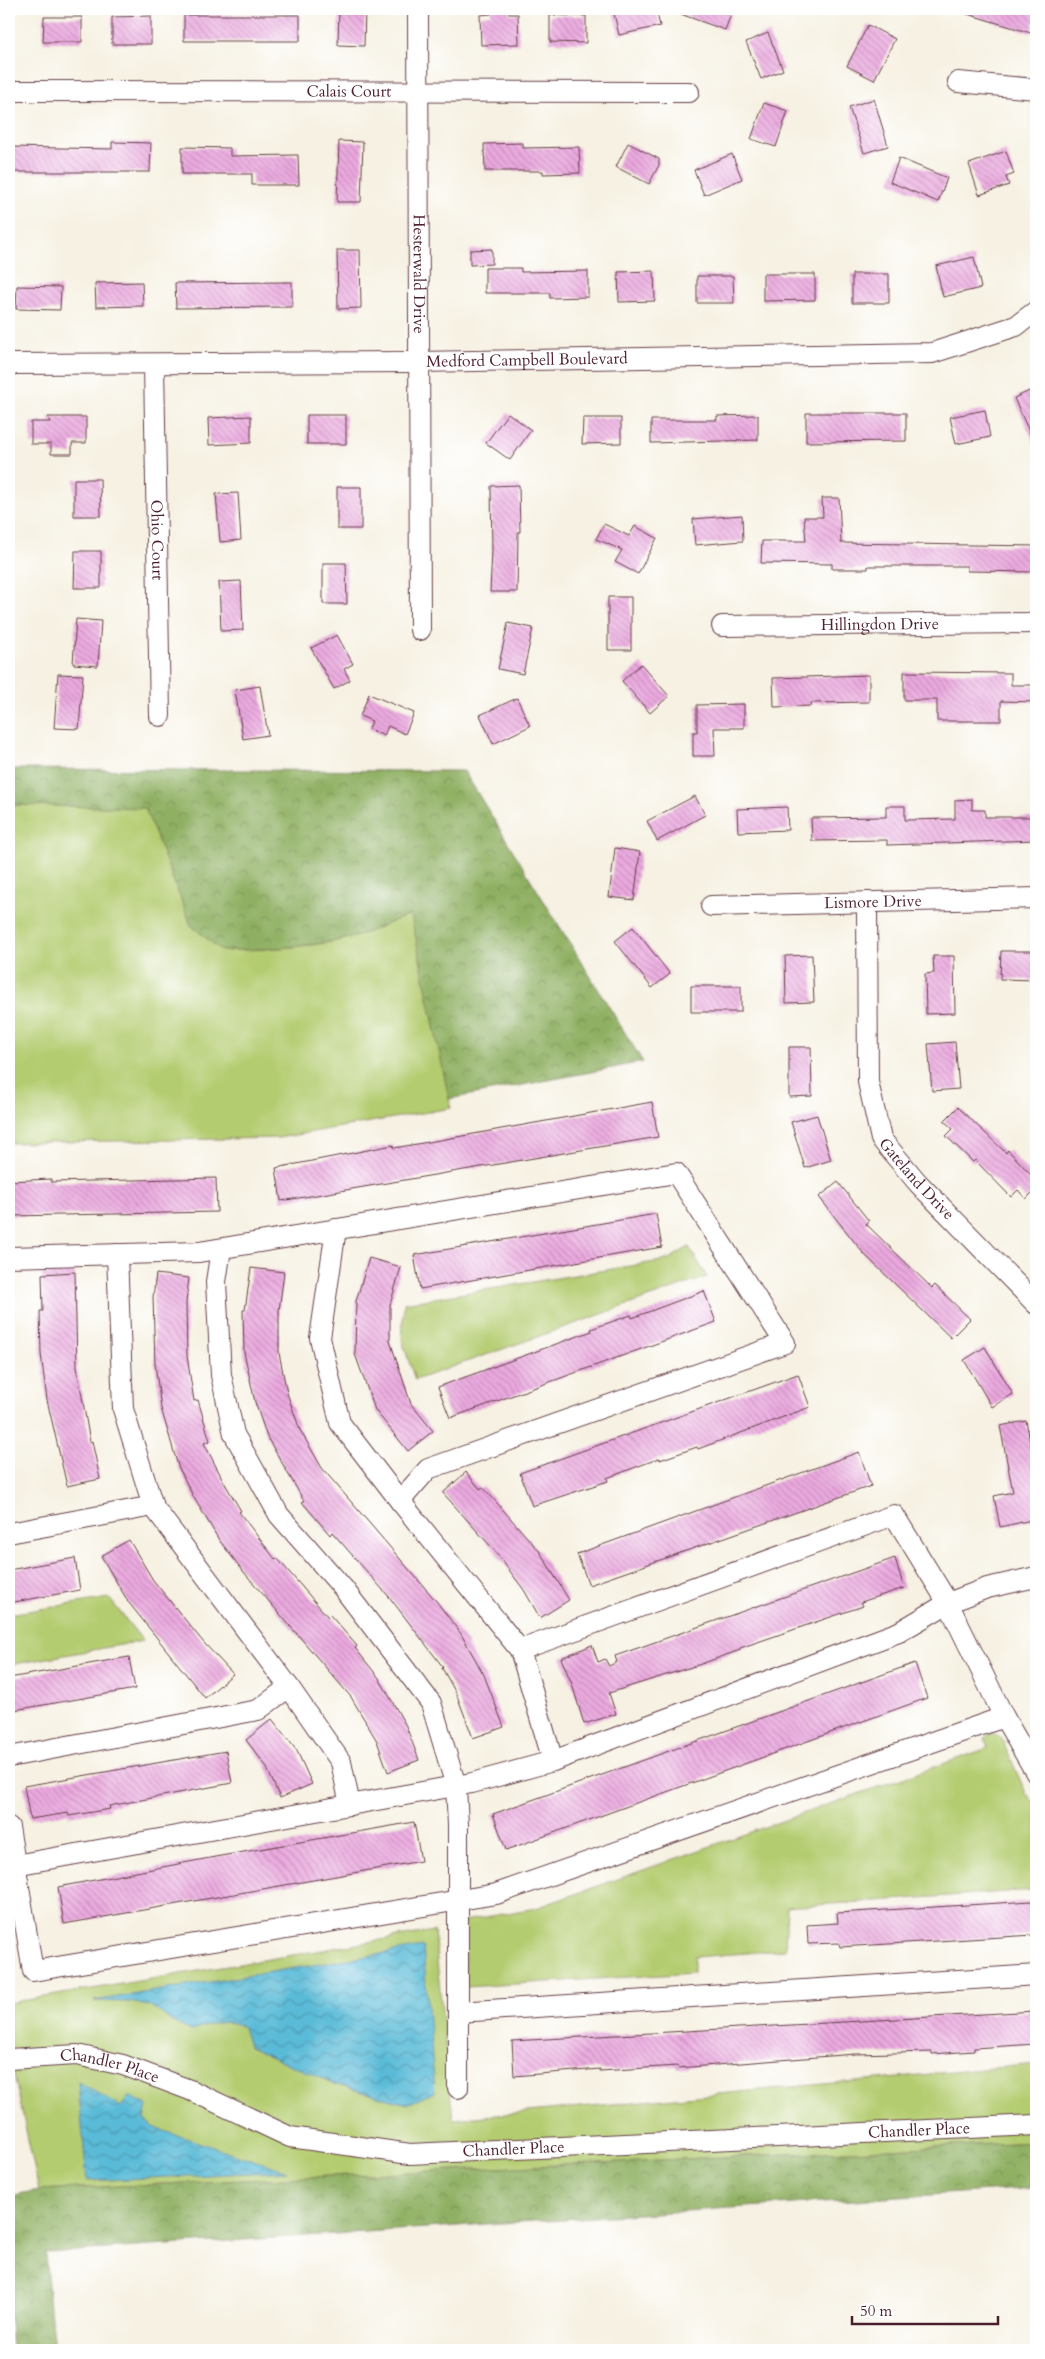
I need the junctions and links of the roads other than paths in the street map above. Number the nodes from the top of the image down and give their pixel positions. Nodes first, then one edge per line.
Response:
1 (418, 9) edge
2 (958, 82) dead end
3 (1036, 88) edge
4 (9, 91) edge
5 (418, 92) junction
6 (689, 92) dead end
7 (1036, 311) edge
8 (418, 362) junction
9 (9, 364) edge
10 (154, 364) junction
11 (1036, 623) edge
12 (722, 626) dead end
13 (420, 630) dead end
14 (160, 716) dead end
15 (1036, 898) edge
16 (867, 902) junction
17 (711, 906) dead end
18 (336, 1229) junction
19 (221, 1248) junction
20 (117, 1254) junction
21 (9, 1257) edge
22 (1036, 1304) edge
23 (400, 1500) junction
24 (153, 1506) junction
25 (9, 1533) edge
26 (1036, 1577) edge
27 (948, 1603) junction
28 (520, 1650) junction
29 (289, 1687) junction
30 (1004, 1717) junction
31 (9, 1757) edge
32 (553, 1761) junction
33 (1036, 1773) edge
34 (456, 1786) junction
35 (350, 1805) junction
36 (9, 1827) edge
37 (15, 1865) junction
38 (457, 1900) junction
39 (1036, 1975) edge
40 (458, 2012) junction
41 (9, 2059) edge
42 (458, 2088) dead end
43 (1036, 2125) edge

1 - 5 street, Hesterwald Drive
2 - 3 street
4 - 5 street, Calais Court
5 - 6 street, Calais Court
5 - 8 street, Hesterwald Drive
7 - 8 street, Medford Campbell Boulevard
8 - 10 street, Medford Campbell Boulevard
8 - 13 street, Hesterwald Drive
9 - 10 street, Medford Campbell Boulevard
10 - 14 street, Ohio Court
11 - 12 street, Hillingdon Drive
15 - 16 street, Lismore Drive
16 - 17 street, Lismore Drive
16 - 22 street, Gateland Drive
18 - 19 street
18 - 23 street
18 - 23 street
19 - 20 street
19 - 34 street
20 - 21 street
20 - 24 street
23 - 28 street
24 - 25 street
24 - 29 street
26 - 27 street
27 - 28 street
27 - 30 street
27 - 32 street
28 - 32 street
29 - 31 street
29 - 35 street
30 - 33 street
30 - 38 street
32 - 34 street
34 - 35 street
34 - 38 street
35 - 37 street
36 - 37 street
37 - 38 street
38 - 40 street
39 - 40 street
40 - 42 street
41 - 43 street, Chandler Place

